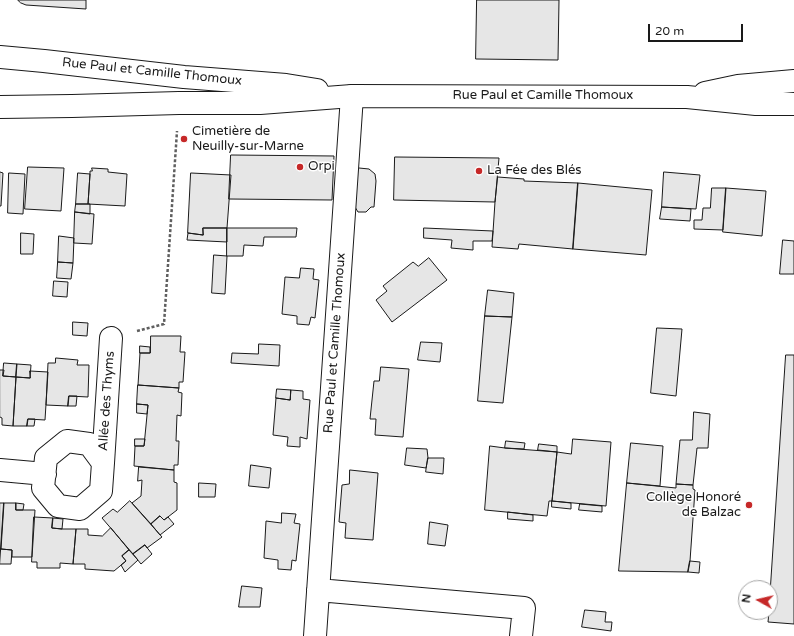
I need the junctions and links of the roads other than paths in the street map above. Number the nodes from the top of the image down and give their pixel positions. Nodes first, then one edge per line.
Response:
1 (0, 57) edge
2 (794, 81) edge
3 (352, 96) junction
4 (687, 97) junction
5 (794, 104) edge
6 (0, 106) edge
7 (111, 338) dead end
8 (103, 463) junction
9 (0, 470) edge
10 (45, 474) junction
11 (318, 590) junction
12 (315, 636) edge
13 (521, 636) edge

1 - 3 main road, Rue Paul et Camille Thomoux
2 - 4 main road, Rue Paul et Camille Thomoux
3 - 4 main road, Rue Paul et Camille Thomoux
3 - 6 main road, Rue Paul et Camille Thomoux
3 - 11 main road, Rue Paul et Camille Thomoux
4 - 5 main road, Rue Paul et Camille Thomoux
7 - 8 main road, Allée des Thyms
8 - 10 main road, Allée des Thyms
8 - 10 main road, Allée des Thyms
9 - 10 main road
11 - 12 main road, Rue Paul et Camille Thomoux
11 - 13 main road

